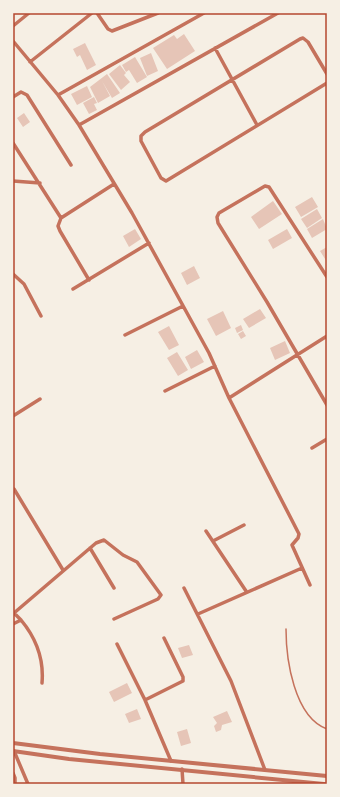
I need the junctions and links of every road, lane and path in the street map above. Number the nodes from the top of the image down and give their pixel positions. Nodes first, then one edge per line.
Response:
1 (29, 13) edge
2 (92, 13) edge
3 (96, 13) edge
4 (158, 13) edge
5 (204, 13) edge
6 (278, 13) edge
7 (13, 26) edge
8 (13, 41) edge
9 (215, 48) junction
10 (30, 62) junction
11 (327, 74) edge
12 (232, 78) junction
13 (327, 83) edge
14 (58, 95) junction
15 (13, 97) edge
16 (79, 125) junction
17 (257, 125) junction
18 (13, 143) edge
19 (71, 165) dead end
20 (13, 181) edge
21 (40, 184) junction
22 (114, 184) junction
23 (61, 218) junction
24 (149, 243) junction
25 (13, 274) edge
26 (327, 277) edge
27 (89, 280) junction
28 (73, 289) dead end
29 (183, 306) junction
30 (41, 316) dead end
31 (125, 336) dead end
32 (327, 336) edge
33 (297, 354) junction
34 (215, 366) junction
35 (165, 391) dead end
36 (229, 398) junction
37 (40, 399) dead end
38 (327, 405) edge
39 (13, 416) edge
40 (327, 439) edge
41 (312, 448) dead end
42 (14, 489) edge
43 (244, 525) dead end
44 (206, 531) dead end
45 (213, 541) junction
46 (90, 548) junction
47 (302, 568) junction
48 (64, 570) junction
49 (310, 586) dead end
50 (114, 588) dead end
51 (184, 588) dead end
52 (246, 591) junction
53 (13, 612) edge
54 (198, 614) junction
55 (114, 618) dead end
56 (21, 620) junction
57 (13, 624) edge
58 (286, 629) dead end
59 (164, 638) dead end
60 (117, 644) dead end
61 (42, 683) dead end
62 (145, 700) junction
63 (327, 729) edge
64 (13, 743) edge
65 (14, 751) edge
66 (171, 761) junction
67 (182, 770) junction
68 (265, 770) junction
69 (13, 773) edge
70 (327, 776) edge
71 (15, 784) edge
72 (28, 784) edge
73 (183, 784) edge
74 (324, 784) edge

1 - 7 street
2 - 10 street
3 - 4 street
5 - 14 street
6 - 9 street
8 - 10 street
9 - 12 street
9 - 16 street
10 - 14 street
11 - 12 street
12 - 17 street
12 - 17 street
13 - 17 street
14 - 16 street
15 - 19 street
16 - 22 street
18 - 21 street
20 - 21 street
21 - 23 street
22 - 23 street
22 - 24 street
23 - 27 street
24 - 27 street
24 - 29 street
25 - 30 street
26 - 33 street
27 - 28 street
29 - 31 street
29 - 34 street
32 - 33 street
33 - 36 street
33 - 38 street
34 - 35 street
34 - 36 street
36 - 47 street
37 - 39 street
40 - 41 street
42 - 48 street
43 - 45 street
44 - 45 street
45 - 52 street
46 - 48 street
46 - 50 street
46 - 55 street
47 - 49 street
47 - 52 street
48 - 53 street
51 - 54 street
52 - 54 street
53 - 56 street
54 - 68 street
56 - 57 street
56 - 61 street
58 - 63 lane
59 - 62 street
60 - 62 street
62 - 66 street
64 - 66 street
65 - 67 street
65 - 72 street
66 - 68 street
67 - 73 street
67 - 74 street
68 - 70 street
69 - 71 street

